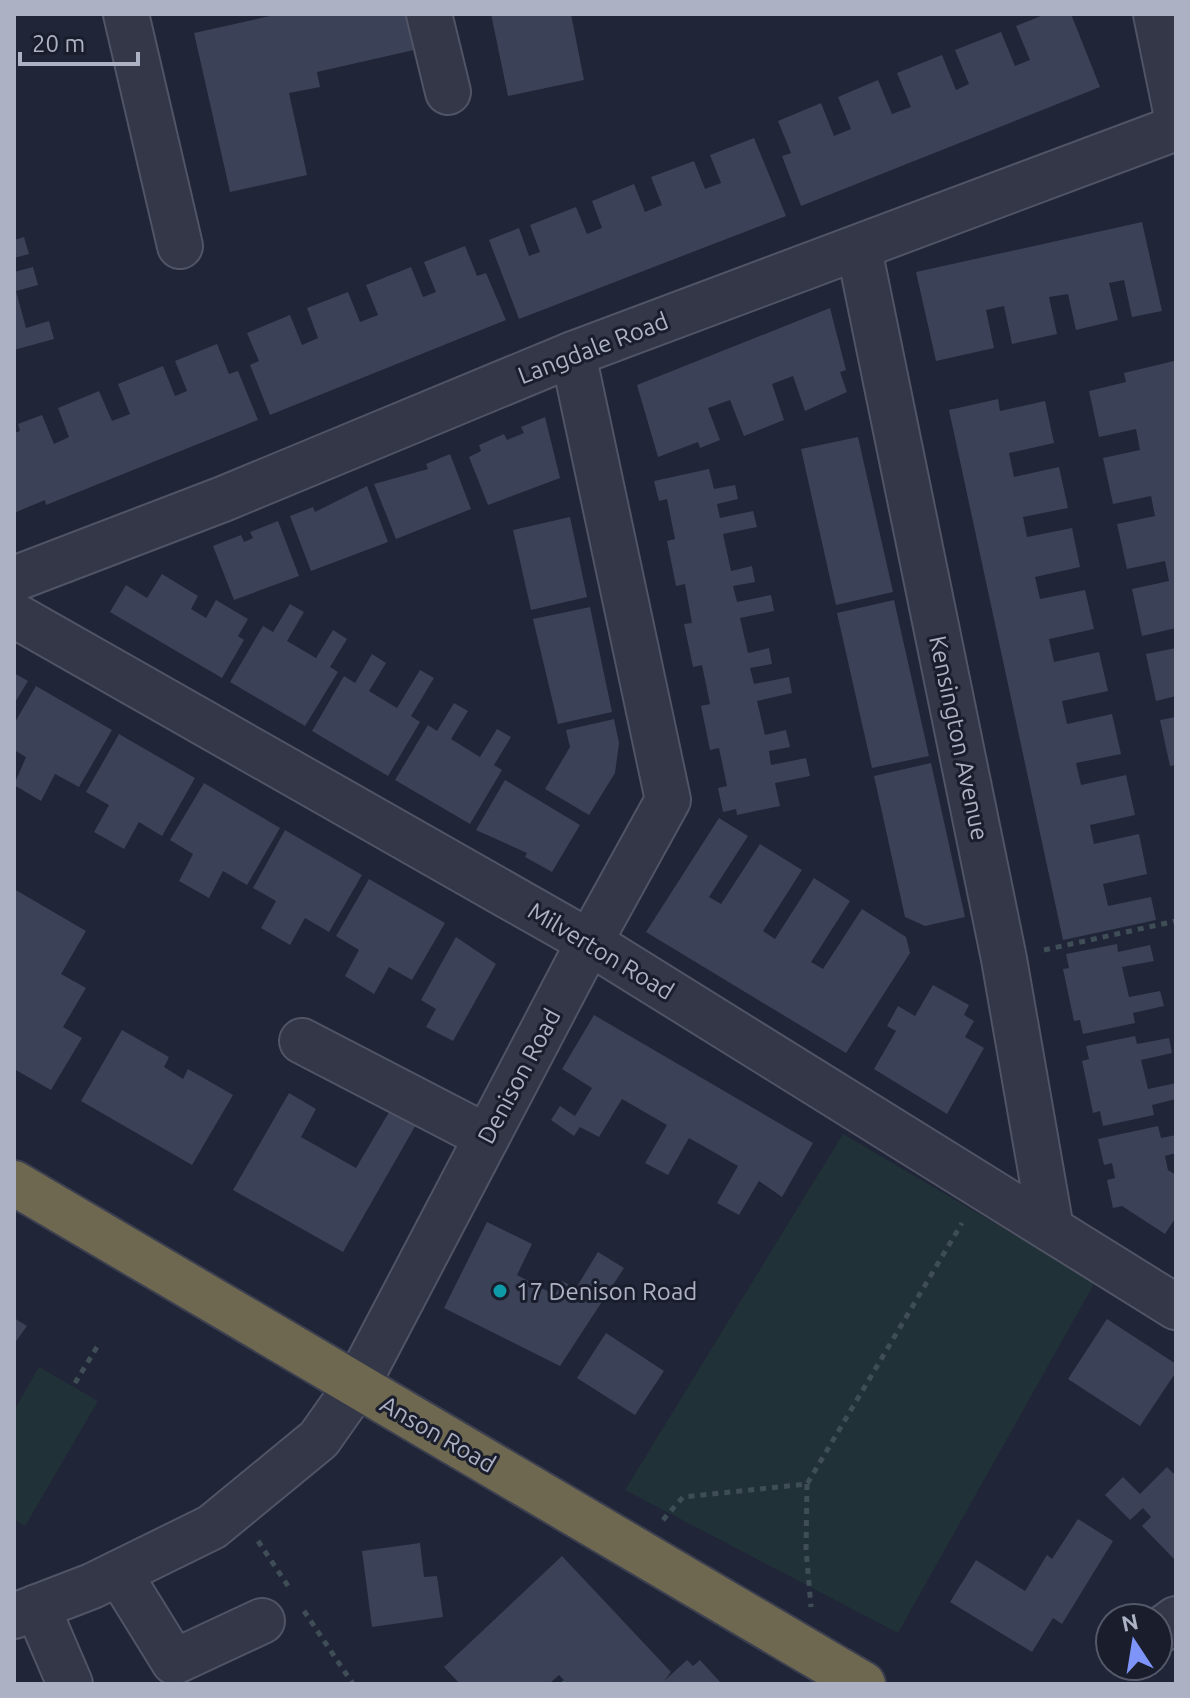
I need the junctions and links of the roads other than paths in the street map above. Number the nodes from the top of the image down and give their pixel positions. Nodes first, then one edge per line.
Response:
1 (126, 14) edge
2 (429, 14) edge
3 (1156, 14) edge
4 (448, 92) dead end
5 (1176, 112) edge
6 (1176, 128) edge
7 (180, 246) dead end
8 (859, 249) junction
9 (573, 354) junction
10 (14, 579) edge
11 (14, 615) edge
12 (589, 942) junction
13 (302, 1041) dead end
14 (487, 1137) junction
15 (14, 1183) edge
16 (1051, 1229) junction
17 (1176, 1307) edge
18 (357, 1385) junction
19 (119, 1573) junction
20 (25, 1611) edge
21 (262, 1621) dead end
22 (70, 1684) edge
23 (863, 1684) edge

1 - 7 street
2 - 4 street
3 - 5 street
6 - 8 street, Langdale Road
8 - 9 street, Langdale Road
8 - 16 street, Kensington Avenue
9 - 10 street, Langdale Road
9 - 12 street, Denison Road
11 - 12 street, Milverton Road
12 - 14 street, Denison Road
12 - 16 street, Milverton Road
13 - 14 street
14 - 18 street, Denison Road
15 - 18 highway, Anson Road
16 - 17 street, Milverton Road
18 - 19 street, Denison Road
18 - 23 highway, Anson Road
19 - 20 street, Denison Road
19 - 21 street
20 - 22 street

